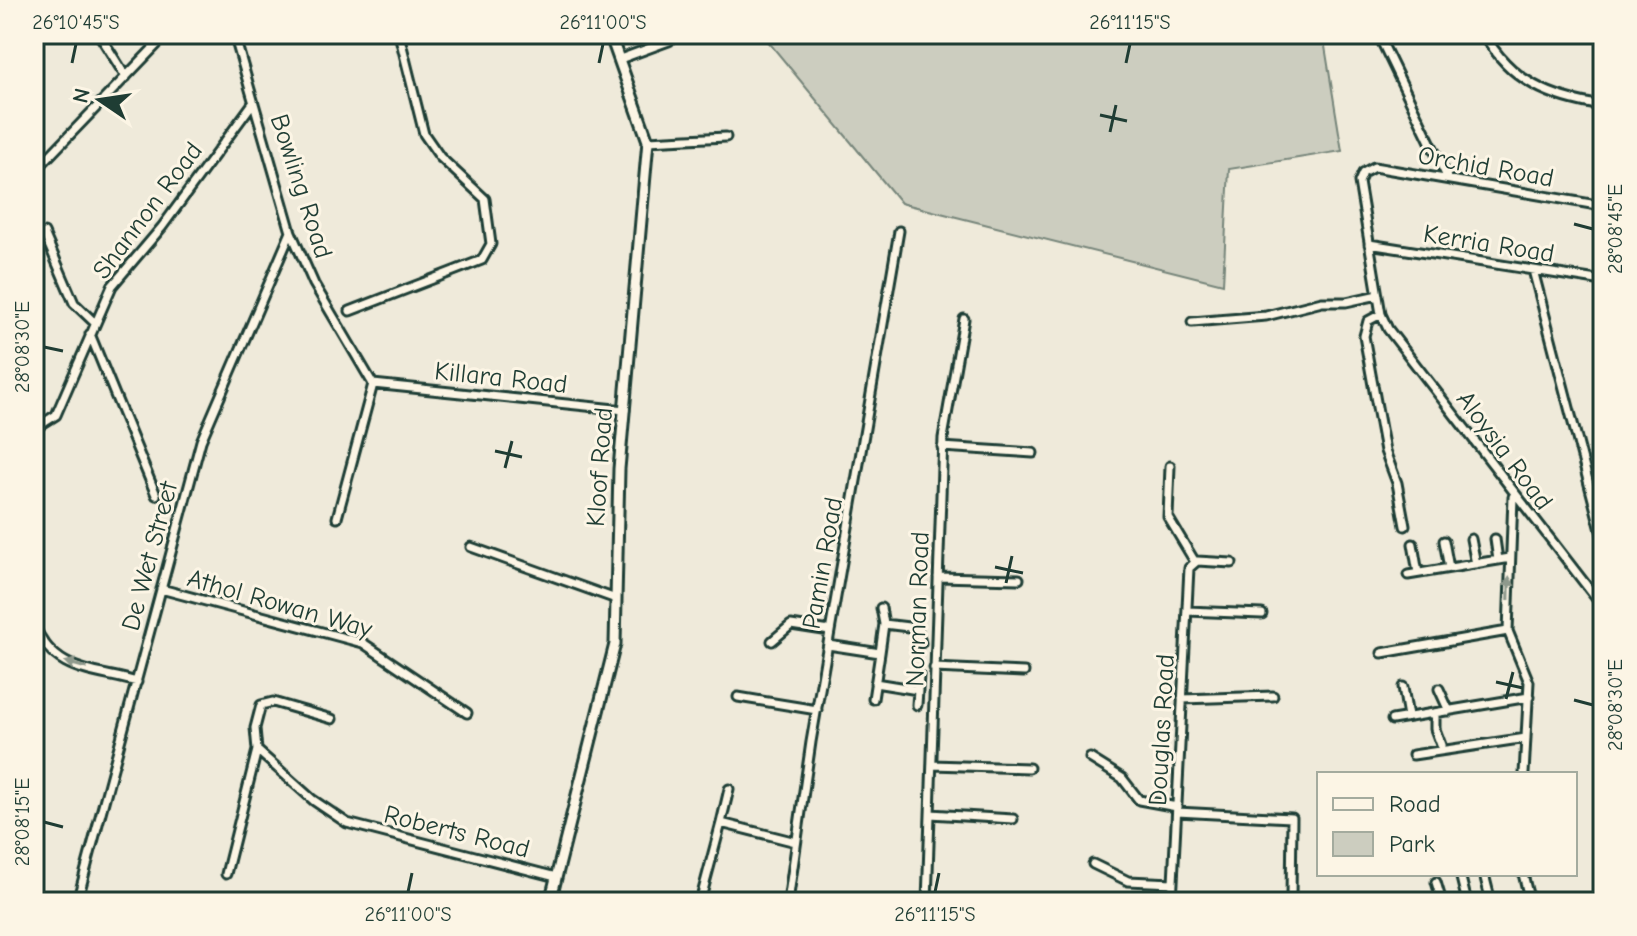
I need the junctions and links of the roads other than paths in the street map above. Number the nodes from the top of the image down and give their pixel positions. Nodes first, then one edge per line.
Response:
1 (99, 34) edge
2 (167, 34) edge
3 (234, 34) edge
4 (399, 34) edge
5 (610, 34) edge
6 (1378, 34) edge
7 (1484, 34) edge
8 (669, 41) dead end
9 (620, 59) junction
10 (126, 77) junction
11 (253, 103) junction
12 (1603, 106) edge
13 (726, 137) dead end
14 (648, 141) junction
15 (34, 149) edge
16 (42, 163) junction
17 (34, 172) edge
18 (1448, 179) junction
19 (1603, 206) edge
20 (899, 231) dead end
21 (291, 232) junction
22 (44, 233) dead end
23 (1369, 244) junction
24 (1533, 270) junction
25 (1603, 281) edge
26 (1378, 295) junction
27 (350, 311) dead end
28 (1381, 314) junction
29 (964, 319) dead end
30 (1192, 322) dead end
31 (95, 323) junction
32 (90, 334) junction
33 (373, 384) junction
34 (625, 410) junction
35 (34, 429) edge
36 (942, 447) junction
37 (1033, 453) dead end
38 (1170, 466) dead end
39 (156, 495) dead end
40 (1513, 495) junction
41 (337, 518) dead end
42 (1405, 526) dead end
43 (1603, 538) edge
44 (1471, 539) dead end
45 (1495, 539) dead end
46 (1444, 541) dead end
47 (1413, 544) dead end
48 (471, 547) dead end
49 (1510, 558) junction
50 (1498, 560) junction
51 (1195, 562) junction
52 (1232, 563) dead end
53 (1476, 564) junction
54 (1449, 568) junction
55 (1418, 573) junction
56 (1408, 575) dead end
57 (938, 577) junction
58 (1019, 579) dead end
59 (161, 589) junction
60 (616, 599) junction
61 (1603, 607) edge
62 (881, 608) dead end
63 (1187, 611) junction
64 (1262, 614) dead end
65 (884, 624) junction
66 (34, 625) edge
67 (830, 631) junction
68 (1508, 631) junction
69 (772, 641) dead end
70 (921, 643) dead end
71 (828, 645) junction
72 (880, 653) junction
73 (1382, 653) dead end
74 (934, 668) junction
75 (1024, 672) dead end
76 (919, 675) dead end
77 (137, 682) junction
78 (875, 683) junction
79 (1403, 687) dead end
80 (1439, 689) dead end
81 (918, 690) junction
82 (1273, 696) dead end
83 (738, 697) dead end
84 (1529, 697) junction
85 (873, 699) dead end
86 (1182, 699) junction
87 (917, 705) dead end
88 (817, 710) junction
89 (1449, 711) junction
90 (467, 713) dead end
91 (1435, 713) junction
92 (1408, 717) junction
93 (332, 719) dead end
94 (1392, 720) dead end
95 (1526, 738) junction
96 (1441, 745) dead end
97 (257, 750) junction
98 (1413, 755) dead end
99 (1090, 758) dead end
100 (932, 765) junction
101 (1029, 768) dead end
102 (1524, 772) edge
103 (729, 789) dead end
104 (1177, 810) junction
105 (930, 814) junction
106 (1013, 819) dead end
107 (721, 823) junction
108 (796, 842) junction
109 (1093, 864) dead end
110 (226, 874) dead end
111 (1460, 876) edge
112 (1484, 876) edge
113 (1524, 876) edge
114 (556, 877) junction
115 (1436, 882) dead end
116 (1173, 883) junction
117 (1291, 898) dead end
118 (77, 902) edge
119 (550, 902) edge
120 (700, 902) edge
121 (788, 902) edge
122 (927, 902) edge
123 (1172, 902) edge
124 (1442, 902) edge
125 (1467, 902) edge
126 (1491, 902) edge
127 (1530, 902) edge

1 - 10 street
2 - 10 street
3 - 11 street, Bowling Road
4 - 27 street
5 - 9 main road, Kloof Road
6 - 18 street
7 - 12 street
8 - 9 street
9 - 14 main road, Kloof Road
10 - 16 street
11 - 21 street, Bowling Road
11 - 31 street, Shannon Road
13 - 14 street
14 - 34 main road, Kloof Road
15 - 16 street
16 - 17 street
18 - 19 street, Orchid Road
18 - 23 street, Orchid Road
20 - 67 street, Pamin Road
21 - 33 street, Bowling Road
21 - 59 street, De Wet Street
22 - 31 street
23 - 24 street, Kerria Road
23 - 26 street
24 - 25 street, Kerria Road
24 - 43 street
26 - 28 street
26 - 30 street
28 - 40 street, Aloysia Road
28 - 42 street
29 - 36 street, Norman Road
31 - 32 street, Shannon Road
32 - 35 street, Shannon Road
32 - 39 street
33 - 34 street, Killara Road
33 - 41 street
34 - 60 main road, Kloof Road
36 - 37 street
36 - 57 street, Norman Road
38 - 51 street
40 - 49 street
40 - 61 street, Aloysia Road
44 - 53 street
45 - 50 street
46 - 54 street
47 - 55 street
48 - 60 street
49 - 50 street
68 -> 49 street
50 - 53 street
51 - 52 street
51 - 63 street, Douglas Road
53 - 54 street
54 - 55 street
55 - 56 street
57 - 58 street
57 - 74 street, Norman Road
59 - 77 street, De Wet Street
59 - 90 street, Athol Rowan Way
60 - 114 main road, Kloof Road
62 - 65 street
63 - 64 street
63 - 86 street, Douglas Road
65 - 70 street
65 - 72 street
77 -> 66 street
67 - 69 street
67 - 71 street, Pamin Road
68 - 73 street
68 - 84 street
71 - 72 street
71 - 88 street, Pamin Road
72 - 78 street
74 - 75 street
74 - 100 street, Norman Road
76 - 81 street
77 - 118 street, De Wet Street
78 - 81 street
78 - 85 street
79 - 92 street
80 - 89 street
81 - 87 street
82 - 86 street
83 - 88 street
84 - 89 street
84 - 95 street
86 - 104 street, Douglas Road
88 - 108 street, Pamin Road
89 - 91 street
91 - 92 street
91 - 96 street
92 - 94 street
93 - 97 street
95 - 98 street
95 - 102 street
97 - 110 street
97 - 114 street, Roberts Road
99 - 104 street
100 - 101 street
100 - 105 street, Norman Road
103 - 107 street
104 - 116 street, Douglas Road
104 - 117 street
105 - 106 street
105 - 122 street, Norman Road
107 - 108 street
107 - 120 street
108 - 121 street, Pamin Road
109 - 116 street
111 - 125 street
112 - 126 street
113 - 127 street
114 - 119 main road, Kloof Road
115 - 124 street
116 - 123 street, Douglas Road

